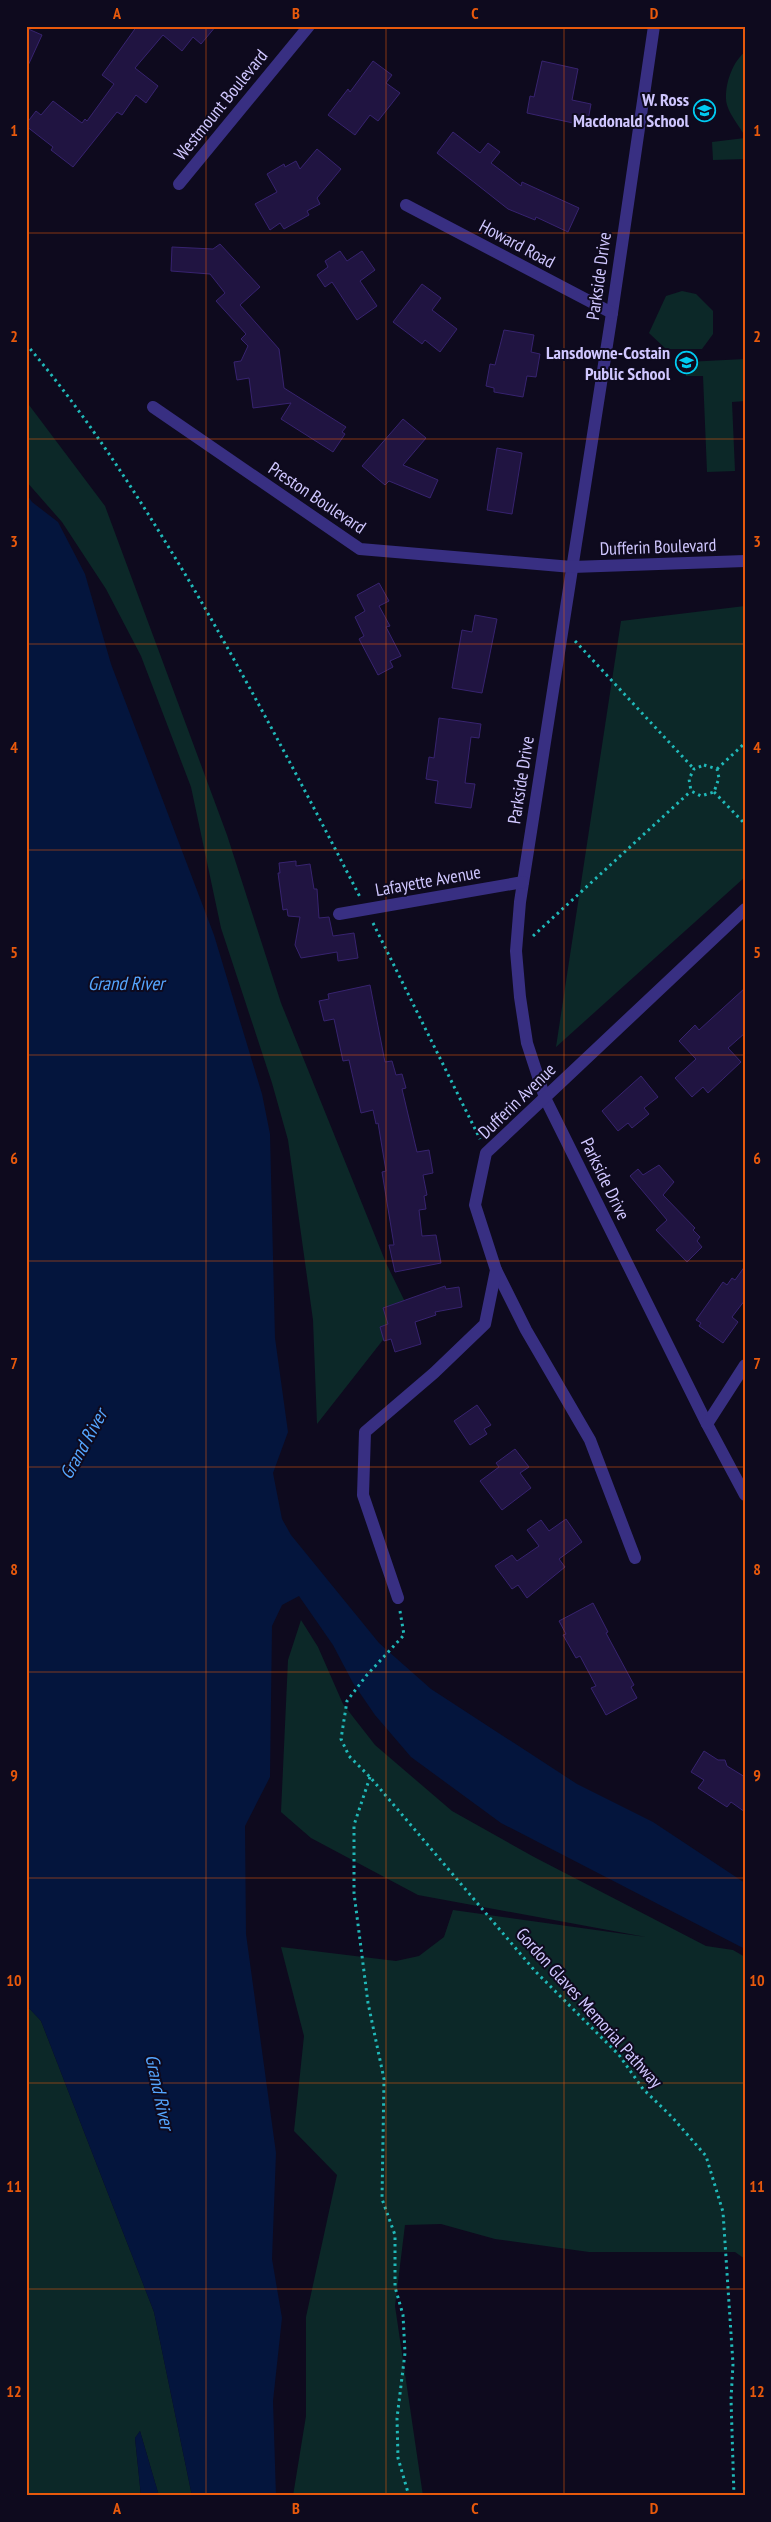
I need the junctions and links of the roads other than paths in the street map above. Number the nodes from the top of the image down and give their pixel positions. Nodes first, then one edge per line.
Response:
1 (309, 26) edge
2 (654, 26) edge
3 (180, 184) dead end
4 (406, 205) dead end
5 (612, 313) junction
6 (153, 407) dead end
7 (745, 561) edge
8 (572, 567) junction
9 (523, 882) junction
10 (745, 909) edge
11 (339, 914) dead end
12 (545, 1098) junction
13 (496, 1270) junction
14 (745, 1365) edge
15 (707, 1424) junction
16 (745, 1495) edge
17 (635, 1558) dead end
18 (398, 1598) road end

1 - 3 street, Westmount Boulevard
2 - 5 street, Parkside Drive
4 - 5 street, Howard Road
5 - 8 street, Parkside Drive
6 - 8 street, Preston Boulevard
7 - 8 street, Dufferin Boulevard
8 - 9 street, Parkside Drive
9 - 11 street, Lafayette Avenue
9 - 12 street, Parkside Drive
10 - 12 street, Dufferin Avenue
12 - 13 street, Dufferin Avenue
12 - 15 street, Parkside Drive
13 - 17 street
13 - 18 street, Dufferin Avenue
14 - 15 street
15 - 16 street, Parkside Drive

